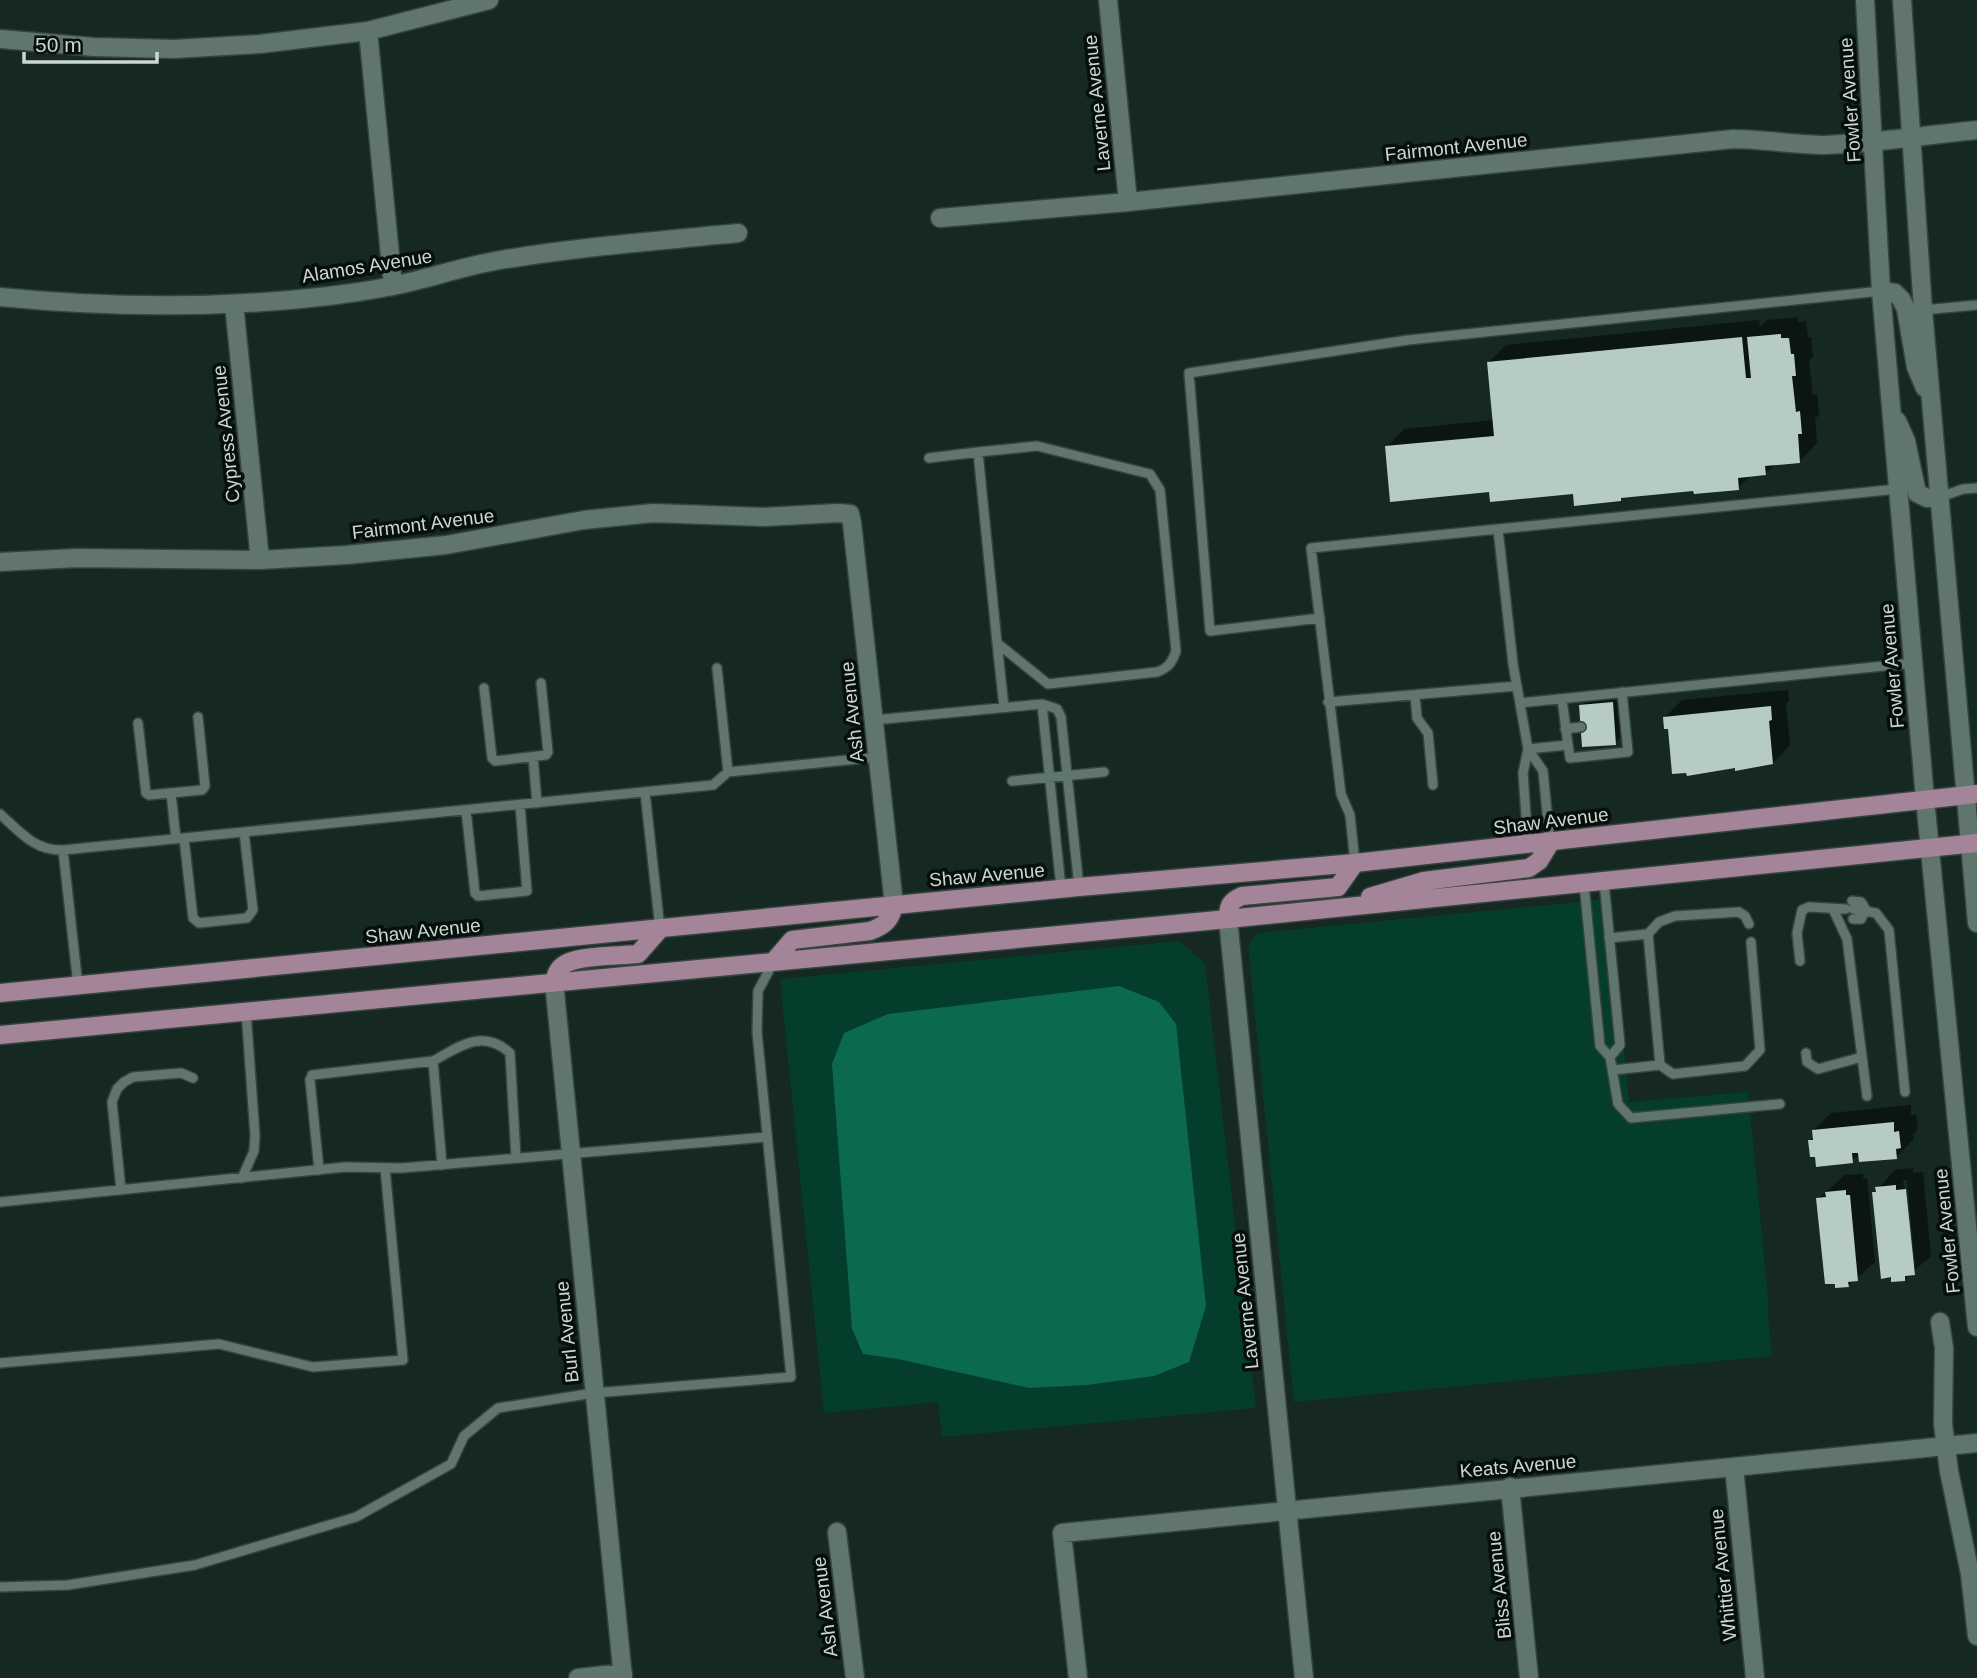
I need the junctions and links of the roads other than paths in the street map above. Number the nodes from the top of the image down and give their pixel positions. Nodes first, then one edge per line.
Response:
1 (489, 0) edge
2 (1108, 0) edge
3 (1865, 0) edge
4 (1902, 0) edge
5 (368, 31) junction
6 (0, 39) edge
7 (1977, 130) edge
8 (1912, 137) junction
9 (1874, 141) junction
10 (1128, 202) junction
11 (940, 218) dead end
12 (738, 233) dead end
13 (393, 286) junction
14 (1881, 291) junction
15 (0, 297) edge
16 (234, 304) junction
17 (1977, 306) edge
18 (1923, 310) junction
19 (1931, 404) junction
20 (1892, 412) junction
21 (978, 452) junction
22 (929, 458) dead end
23 (1977, 488) edge
24 (1898, 489) junction
25 (1940, 497) junction
26 (850, 514) joint
27 (1498, 529) junction
28 (260, 560) junction
29 (0, 562) edge
30 (1320, 618) junction
31 (997, 643) junction
32 (1913, 663) junction
33 (717, 668) dead end
34 (541, 683) dead end
35 (1517, 686) junction
36 (484, 688) dead end
37 (1622, 692) junction
38 (1415, 695) junction
39 (1562, 699) junction
40 (1328, 702) junction
41 (1520, 703) junction
42 (1042, 704) junction
43 (1004, 707) junction
44 (198, 717) dead end
45 (874, 720) junction
46 (1625, 722) junction
47 (138, 723) dead end
48 (1614, 724) dead end
49 (1581, 727) dead end
50 (1566, 729) junction
51 (1568, 745) junction
52 (1528, 749) junction
53 (533, 757) junction
54 (878, 757) junction
55 (728, 772) junction
56 (1104, 772) dead end
57 (1066, 776) junction
58 (1050, 777) junction
59 (1012, 781) dead end
60 (1433, 785) dead end
61 (645, 792) junction
62 (171, 793) junction
63 (1971, 795) edge
64 (1925, 799) junction
65 (537, 803) junction
66 (520, 804) junction
67 (466, 810) junction
68 (0, 814) edge
69 (244, 832) junction
70 (180, 839) junction
71 (1550, 843) junction
72 (1973, 844) edge
73 (1528, 845) junction
74 (1931, 848) junction
75 (63, 850) junction
76 (1355, 863) junction
77 (1604, 882) junction
78 (1584, 884) junction
79 (1070, 888) junction
80 (894, 905) junction
81 (1329, 909) junction
82 (1846, 910) junction
83 (1866, 910) junction
84 (1228, 919) junction
85 (1977, 923) edge
86 (1749, 924) dead end
87 (660, 929) junction
88 (1648, 934) junction
89 (1609, 938) junction
90 (1751, 942) dead end
91 (774, 961) junction
92 (1800, 961) dead end
93 (554, 982) junction
94 (78, 986) junction
95 (0, 993) edge
96 (246, 1011) junction
97 (0, 1035) edge
98 (1805, 1053) dead end
99 (1611, 1057) junction
100 (1862, 1057) junction
101 (433, 1061) junction
102 (1660, 1065) junction
103 (1613, 1070) junction
104 (193, 1079) dead end
105 (1905, 1092) dead end
106 (1867, 1096) dead end
107 (1780, 1104) dead end
108 (766, 1137) junction
109 (570, 1154) junction
110 (516, 1158) junction
111 (442, 1165) junction
112 (385, 1168) junction
113 (319, 1170) junction
114 (242, 1178) junction
115 (121, 1190) junction
116 (0, 1202) edge
117 (1940, 1322) dead end
118 (1977, 1327) edge
119 (0, 1363) edge
120 (594, 1393) junction
121 (1977, 1443) edge
122 (1946, 1446) junction
123 (1734, 1467) junction
124 (1510, 1488) junction
125 (1287, 1510) junction
126 (837, 1532) dead end
127 (0, 1587) edge
128 (1977, 1636) edge
129 (623, 1676) edge
130 (578, 1678) edge
131 (855, 1678) edge
132 (1078, 1678) edge
133 (1304, 1678) edge
134 (1529, 1678) edge
135 (1755, 1678) edge

1 - 5 street
2 - 10 street, Laverne Avenue
3 - 9 street, Fowler Avenue
4 - 8 street
5 - 6 street
5 - 13 street
7 - 8 street, Fairmont Avenue
8 - 9 street, Fairmont Avenue
8 - 18 street
9 - 10 street, Fairmont Avenue
9 - 14 street, Fowler Avenue
10 - 11 street, Fairmont Avenue
12 - 13 street, Alamos Avenue
13 - 16 street, Alamos Avenue
14 - 19 street
14 - 20 street, Fowler Avenue
14 - 30 lane
15 - 16 street, Alamos Avenue
16 - 28 street, Cypress Avenue
17 - 18 lane
18 - 19 street
19 - 25 street
20 - 24 street, Fowler Avenue
20 - 25 street
21 - 22 lane
21 - 31 lane
21 - 31 lane
23 - 25 lane
24 - 27 lane
24 - 32 street, Fowler Avenue
25 - 63 street
26 - 28 street, Fairmont Avenue
26 - 45 street, Ash Avenue
27 - 30 lane
27 - 35 lane
28 - 29 street, Fairmont Avenue
30 - 40 lane
31 - 43 lane
32 - 37 lane
32 - 64 street, Fowler Avenue
33 - 55 lane
34 - 53 lane
35 - 38 lane
35 - 41 lane
36 - 53 lane
37 - 39 lane
37 - 46 lane
38 - 40 lane
38 - 60 lane
39 - 41 lane
39 - 50 lane
40 - 76 lane
41 - 52 lane
42 - 43 lane
42 - 57 lane
42 - 58 lane
43 - 45 lane
44 - 62 lane
45 - 54 street, Ash Avenue
46 - 48 lane
46 - 51 lane
47 - 62 lane
49 - 50 lane
50 - 51 lane
51 - 52 lane
52 - 71 lane
52 - 73 lane
53 - 65 lane
54 - 55 lane
54 - 80 street, Ash Avenue
55 - 61 lane
56 - 57 lane
57 - 58 lane
57 - 79 lane
58 - 59 lane
58 - 79 lane
61 - 65 lane
61 - 87 lane
62 - 70 lane
63 - 64 main road, Shaw Avenue
63 - 72 street
64 - 71 main road, Shaw Avenue
64 - 74 street, Fowler Avenue
65 - 66 lane
66 - 67 lane
66 - 67 lane
67 - 69 lane
68 - 75 lane
69 - 70 lane
69 - 70 lane
70 - 75 lane
71 - 73 main road, Shaw Avenue
71 - 81 main road
72 - 74 main road
72 - 85 street
73 - 76 main road, Shaw Avenue
74 - 77 main road
74 - 118 street, Fowler Avenue
75 - 94 lane
76 - 79 main road, Shaw Avenue
76 - 84 main road
77 - 78 main road
77 - 89 lane
78 - 81 main road
78 - 99 lane
79 - 80 main road, Shaw Avenue
80 - 87 main road, Shaw Avenue
80 - 91 main road
81 - 84 main road
82 - 83 lane
82 - 83 lane
82 - 92 lane
82 - 100 lane
83 - 105 lane
84 - 91 main road
84 - 125 street, Laverne Avenue
86 - 88 lane
87 - 93 main road
87 - 94 main road, Shaw Avenue
88 - 89 lane
88 - 102 lane
89 - 99 lane
90 - 102 lane
91 - 93 main road
91 - 108 lane
93 - 96 main road
93 - 109 street, Burl Avenue
94 - 95 main road, Shaw Avenue
96 - 97 main road
96 - 114 lane
98 - 100 lane
99 - 103 lane
100 - 106 lane
101 - 110 lane
101 - 111 lane
101 - 113 lane
102 - 103 lane
103 - 107 lane
104 - 115 lane
108 - 109 lane
108 - 120 lane
109 - 110 lane
109 - 120 street, Burl Avenue
110 - 111 lane
111 - 112 lane
112 - 113 lane
112 - 119 lane
113 - 114 lane
114 - 115 lane
115 - 116 lane
117 - 122 street, Fowler Avenue
120 - 127 lane
120 - 129 street, Burl Avenue
121 - 122 street, Keats Avenue
122 - 123 street, Keats Avenue
122 - 128 street, Fowler Avenue
123 - 124 street, Keats Avenue
123 - 135 street, Whittier Avenue
124 - 125 street, Keats Avenue
124 - 134 street, Bliss Avenue
125 - 132 street, Keats Avenue
125 - 133 street, Laverne Avenue
126 - 131 street, Ash Avenue
129 - 130 street

